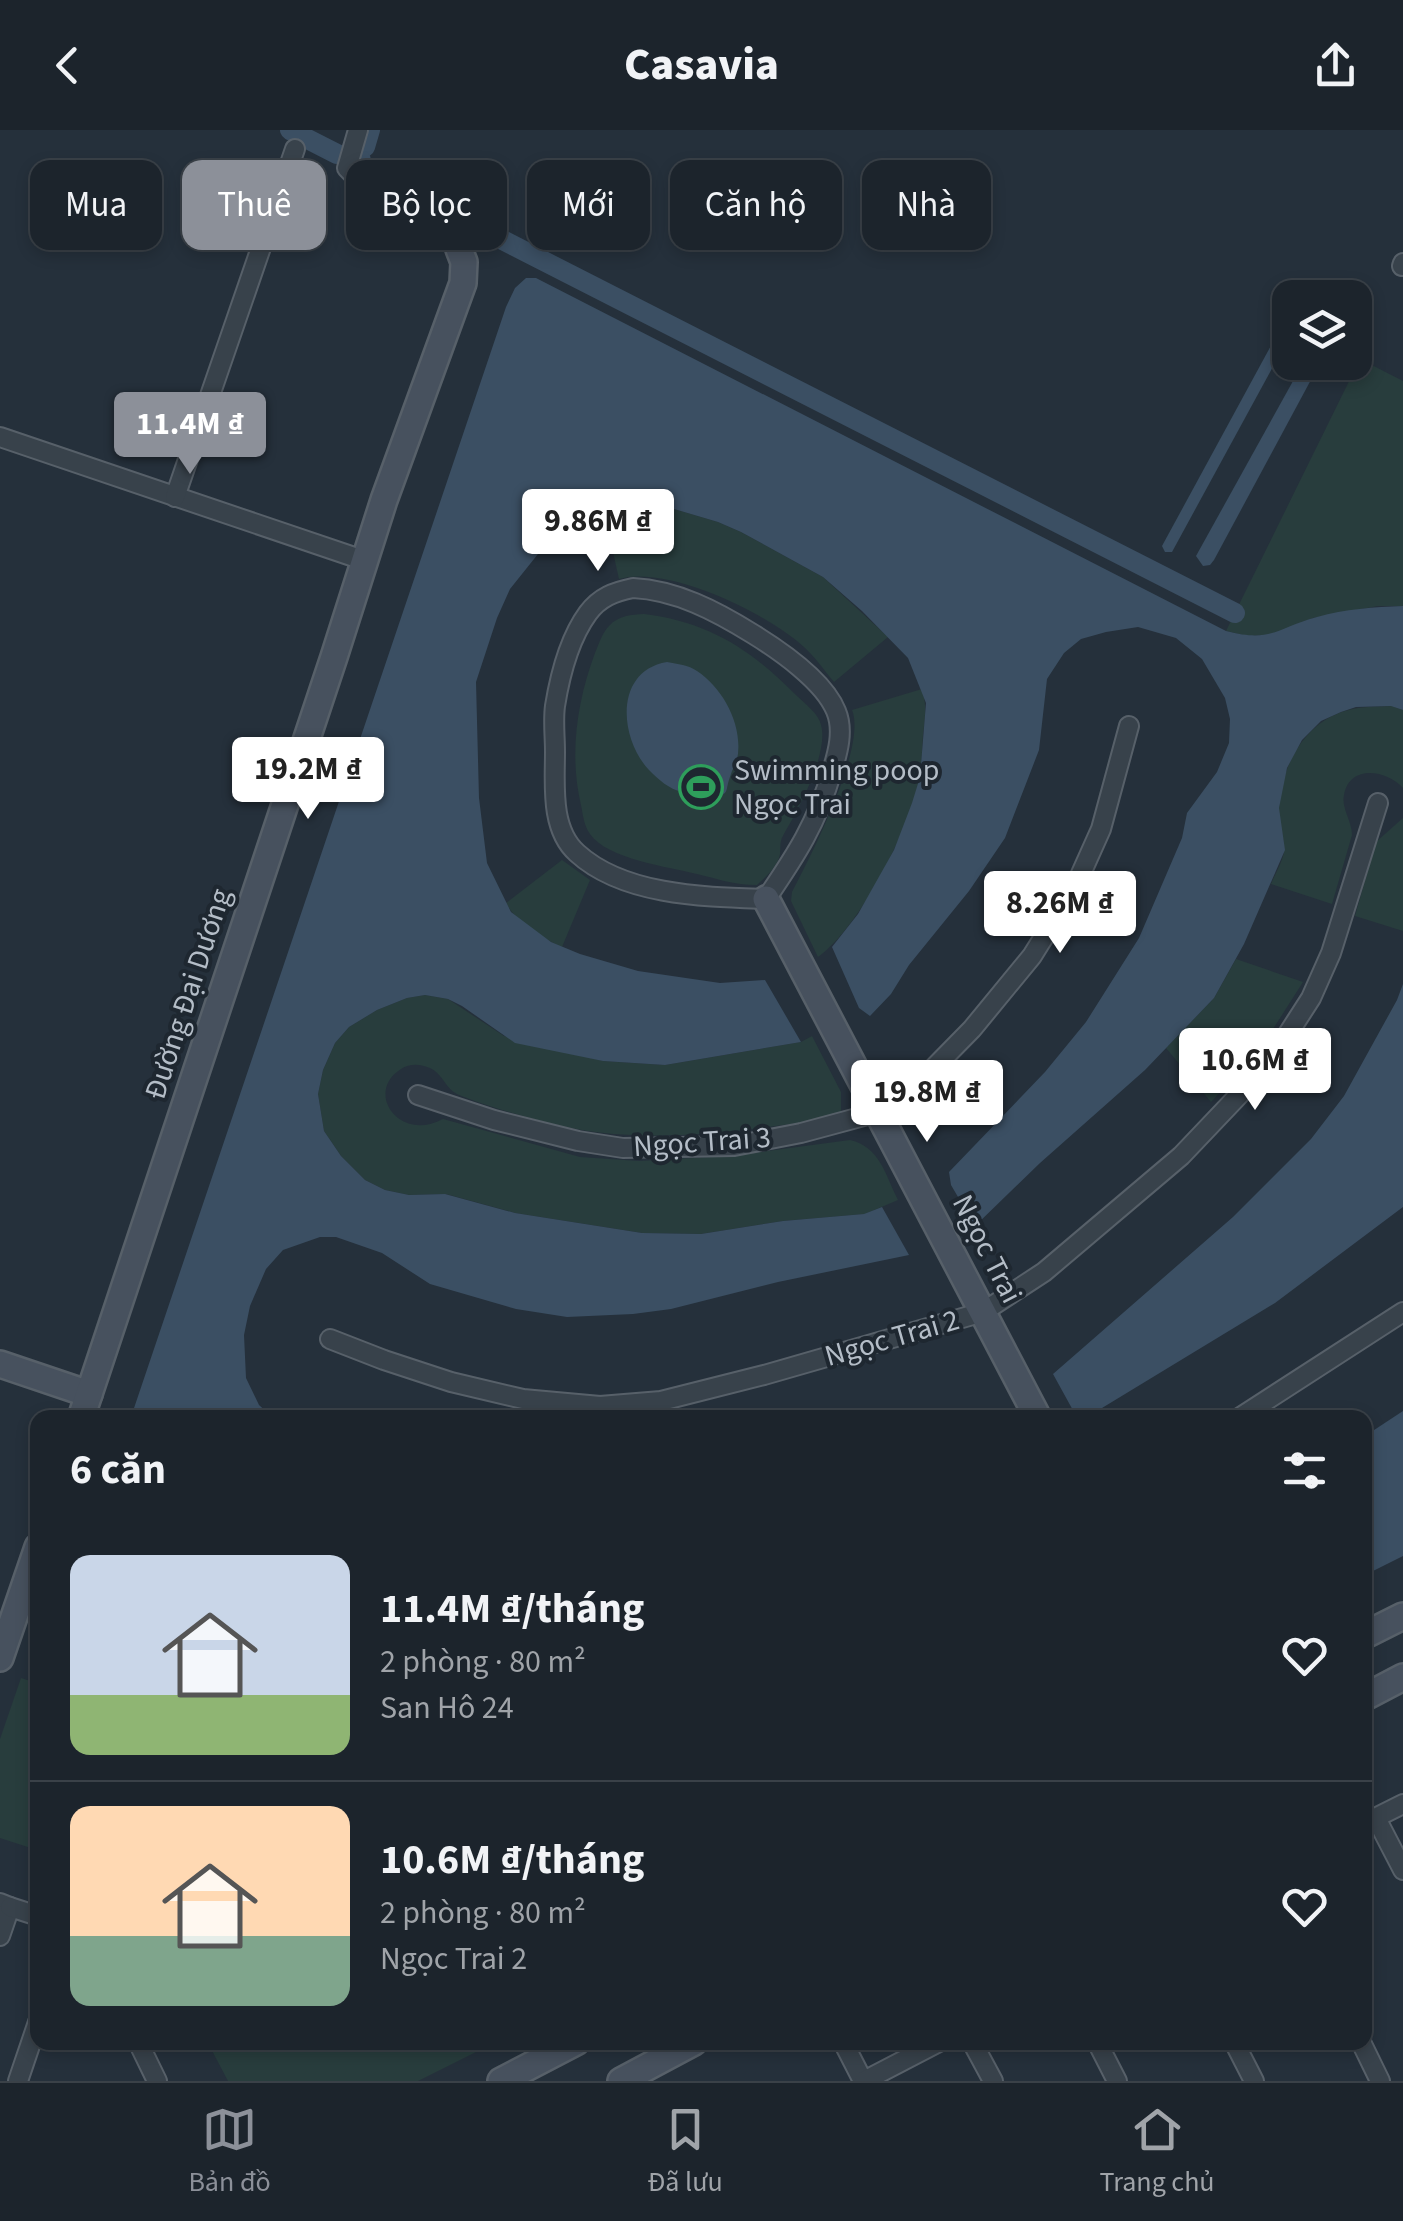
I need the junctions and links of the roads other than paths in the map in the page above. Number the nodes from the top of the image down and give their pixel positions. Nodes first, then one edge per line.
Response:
1 (358, 130) edge
2 (295, 148) dead end
3 (349, 160) edge
4 (459, 250) edge
5 (0, 437) edge
6 (175, 497) junction
7 (366, 562) junction
8 (1129, 726) dead end
9 (1378, 803) dead end
10 (766, 899) junction
11 (418, 1095) dead end
12 (879, 1112) junction
13 (983, 1312) junction
14 (1403, 1312) edge
15 (330, 1339) dead end
16 (0, 1364) edge
17 (85, 1406) edge
18 (1034, 1410) edge
19 (1251, 1410) edge
20 (30, 1570) edge
21 (1403, 1616) edge
22 (1372, 1632) edge
23 (0, 1658) edge
24 (1403, 1677) edge
25 (1372, 1692) edge
26 (1403, 1804) edge
27 (1372, 1819) edge
28 (1372, 1823) edge
29 (1403, 1870) edge
30 (5, 1905) edge
31 (30, 1913) edge
32 (0, 1936) edge
33 (30, 2046) edge
34 (142, 2050) edge
35 (561, 2050) edge
36 (679, 2050) edge
37 (847, 2050) edge
38 (924, 2050) edge
39 (976, 2050) edge
40 (1101, 2050) edge
41 (1238, 2050) edge
42 (1364, 2050) edge
43 (18, 2081) edge
44 (157, 2081) edge
45 (501, 2081) edge
46 (622, 2081) edge
47 (864, 2081) edge
48 (992, 2081) edge
49 (1117, 2081) edge
50 (1254, 2081) edge
51 (1380, 2081) edge

1 - 3 street
2 - 6 street
4 - 7 street, Đường Đại Dương
5 - 6 street
6 - 7 street
7 - 17 street, Đường Đại Dương
8 - 12 street, Ngọc Trai 3
9 - 13 street, Ngọc Trai 2
10 - 10 street
10 - 12 street, Ngọc Trai
11 - 12 street, Ngọc Trai 3
12 - 13 street, Ngọc Trai
13 - 15 street, Ngọc Trai 2
13 - 18 street, Ngọc Trai
14 - 19 street
16 - 17 street
20 - 23 street
21 - 22 street
24 - 25 street
26 - 27 street
28 - 29 street
30 - 31 street
30 - 32 street
33 - 43 street
34 - 44 street
35 - 45 street
36 - 46 street
37 - 47 street
38 - 47 street
39 - 48 street
40 - 49 street
41 - 50 street
42 - 51 street

